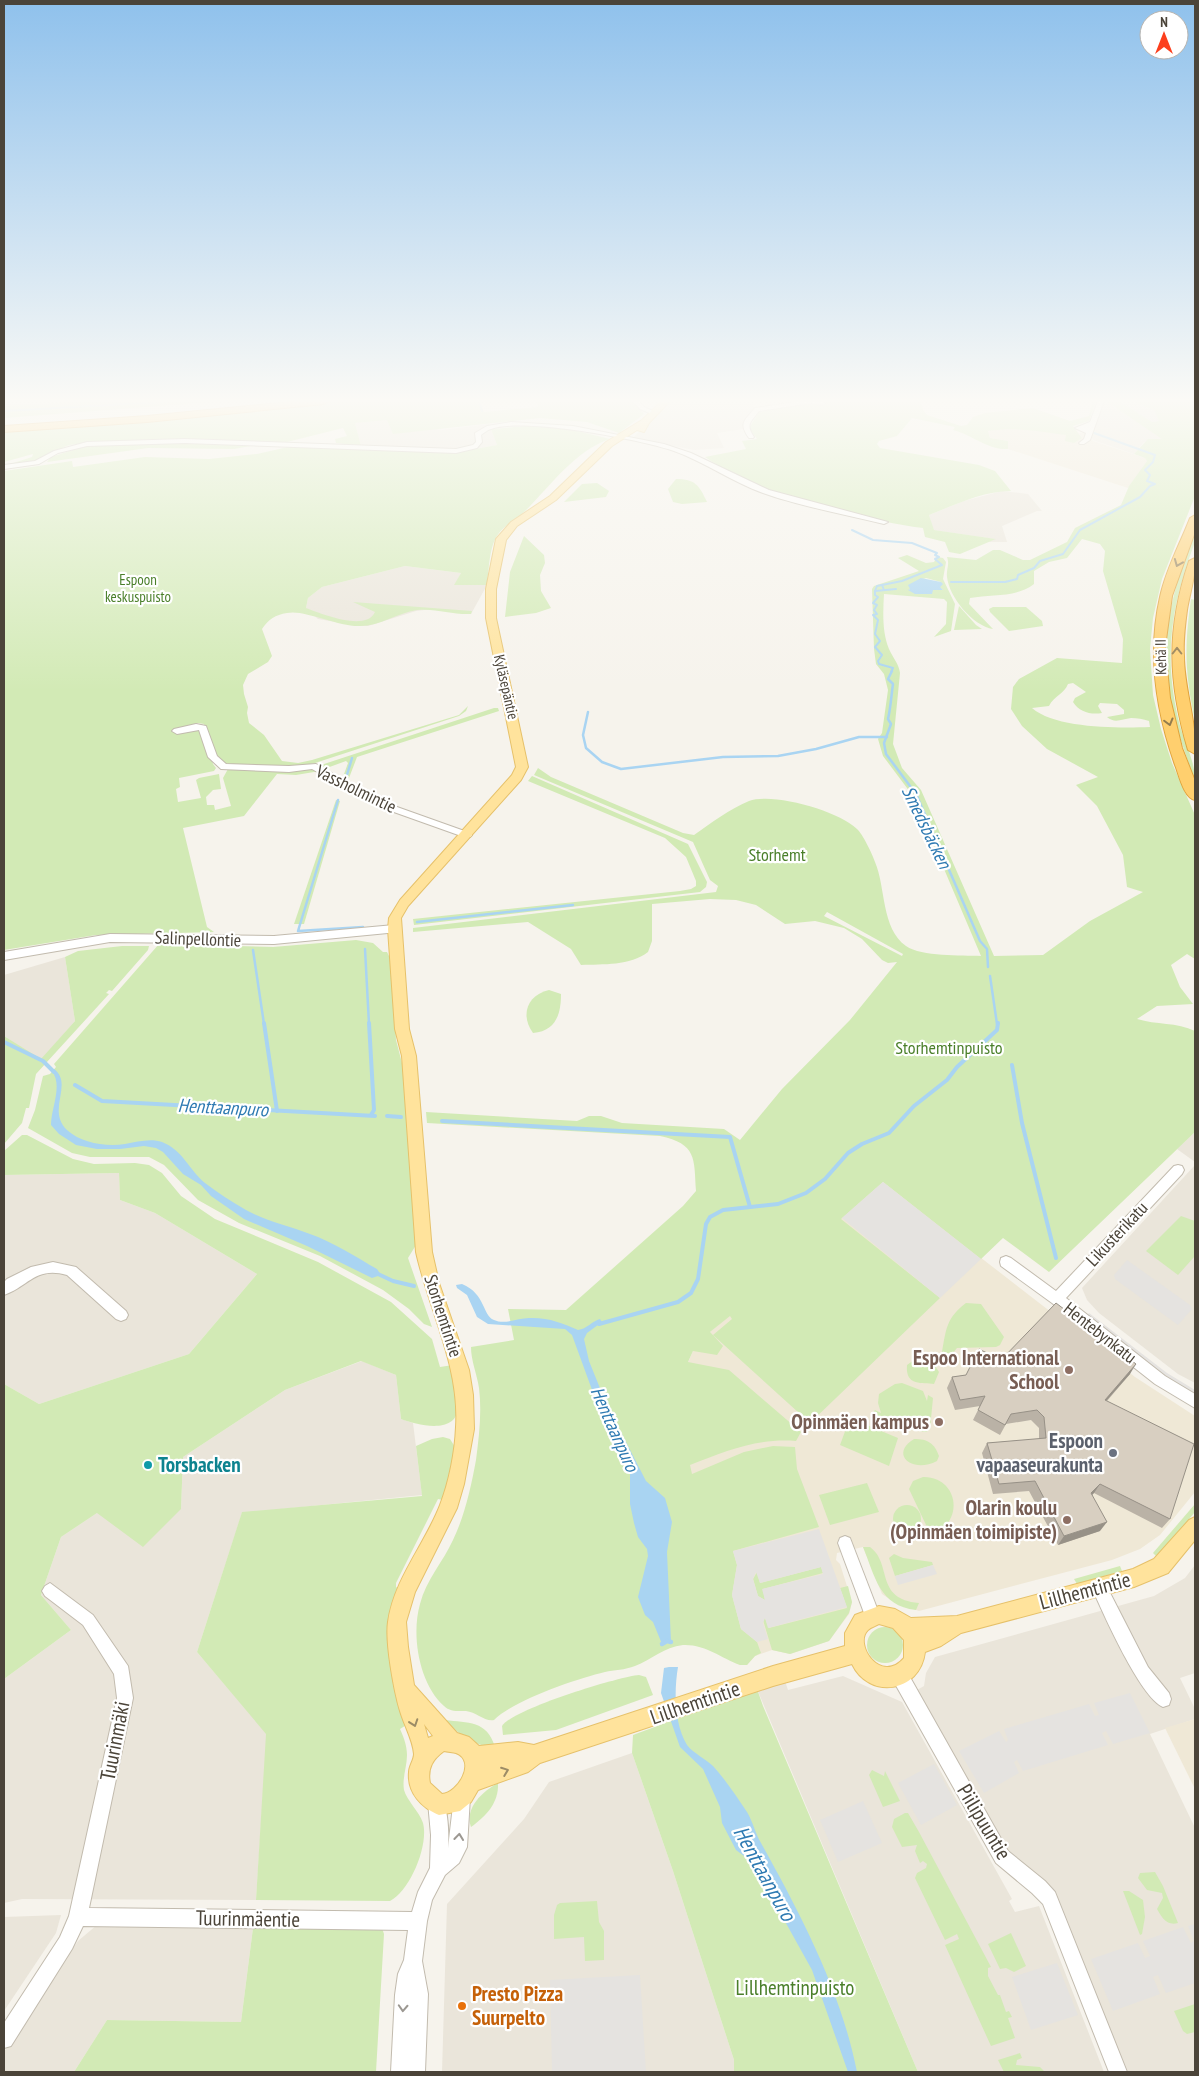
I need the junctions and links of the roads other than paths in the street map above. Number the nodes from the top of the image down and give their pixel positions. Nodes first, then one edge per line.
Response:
1 (553, 498) edge
2 (789, 498) edge
3 (1195, 518) edge
4 (884, 522) dead end
5 (1195, 561) edge
6 (504, 679) joint
7 (177, 731) dead end
8 (520, 749) joint
9 (1195, 750) edge
10 (1195, 796) edge
11 (468, 835) junction
12 (394, 929) junction
13 (4, 956) edge
14 (1178, 1170) dead end
15 (1006, 1262) dead end
16 (4, 1289) edge
17 (1057, 1299) junction
18 (121, 1315) dead end
19 (1195, 1402) edge
20 (1195, 1526) edge
21 (845, 1543) dead end
22 (1100, 1588) junction
23 (50, 1591) dead end
24 (872, 1616) junction
25 (957, 1625) junction
26 (907, 1628) junction
27 (915, 1646) junction
28 (856, 1653) junction
29 (900, 1676) junction
30 (407, 1690) junction
31 (1163, 1699) dead end
32 (451, 1741) junction
33 (424, 1755) junction
34 (534, 1755) junction
35 (473, 1757) junction
36 (468, 1789) junction
37 (436, 1802) junction
38 (439, 1869) junction
39 (78, 1916) junction
40 (418, 1922) junction
41 (413, 1961) junction
42 (4, 2040) edge
43 (400, 2072) edge
44 (416, 2072) edge
45 (1118, 2072) edge

1 - 6 main road, Kyläsepäntie
2 - 4 street
3 -> 10 highway, Kehä II
9 -> 5 highway, Kehä II
6 - 8 main road, Kyläsepäntie
7 - 11 street, Vassholmintie
8 - 11 main road, Kyläsepäntie
11 - 12 main road, Kyläsepäntie
12 - 13 street, Salinpellontie
12 - 30 main road, Storhemtintie
14 - 17 street, Likusterikatu
15 - 17 street, Hentebynkatu
16 - 18 street
17 - 19 street, Hentebynkatu
20 - 22 main road, Lillhemtintie
21 - 24 street
22 - 25 main road, Lillhemtintie
22 - 31 street
23 - 39 street, Tuurinmäki
24 - 26 main road
24 - 28 main road
25 - 26 main road, Lillhemtintie
25 - 27 main road, Lillhemtintie
26 - 27 main road
27 - 29 main road
28 - 29 main road
28 - 34 main road, Lillhemtintie
29 - 45 street, Piilipuuntie
30 - 32 main road
30 -> 33 main road, Storhemtintie
32 - 33 main road
32 - 35 main road
33 - 37 main road
34 - 35 main road, Lillhemtintie
36 -> 34 main road, Lillhemtintie
35 - 36 main road
36 - 37 main road
38 -> 36 street
37 - 38 street
38 - 40 street
39 - 40 street, Tuurinmäentie
39 - 42 street, Tuurinmäki
40 - 41 street
41 -> 43 street
41 - 44 street

